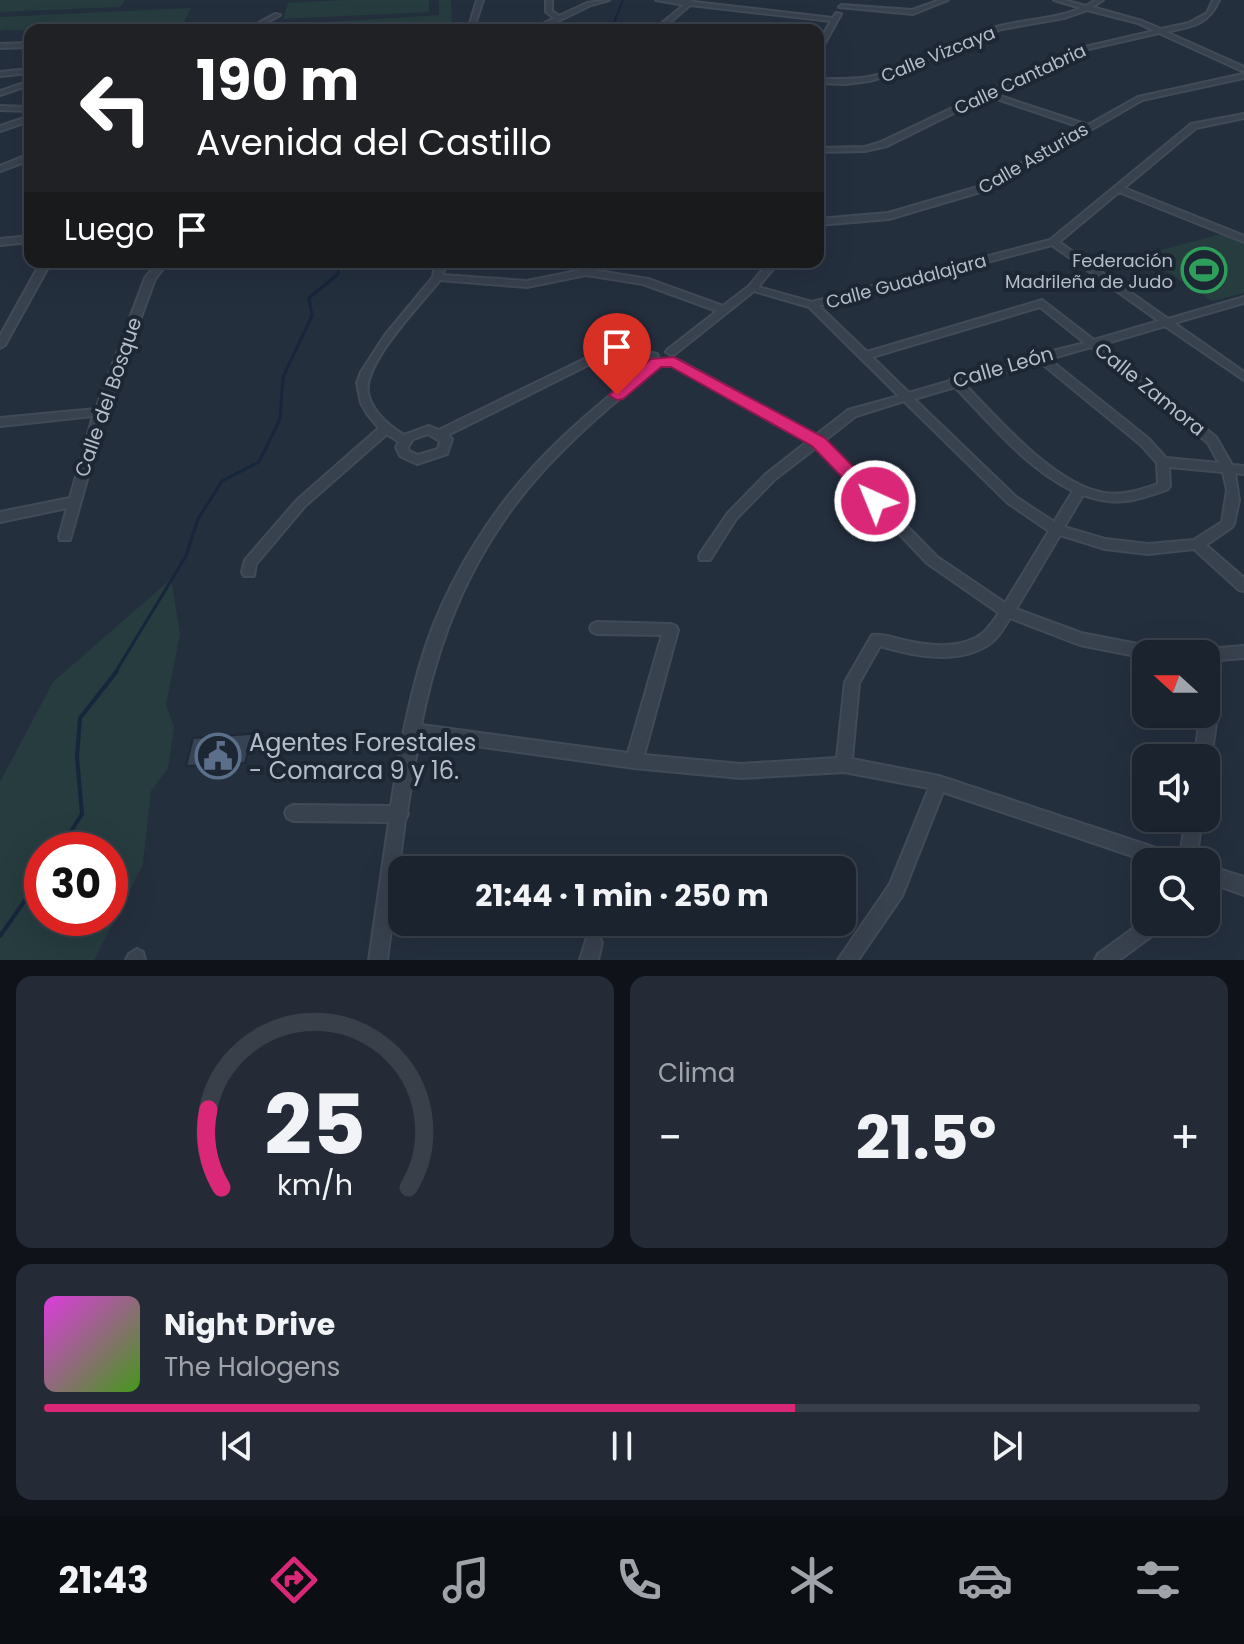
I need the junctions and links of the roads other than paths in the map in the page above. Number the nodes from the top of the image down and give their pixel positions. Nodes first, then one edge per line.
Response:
1 (480, 0) edge
2 (549, 0) edge
3 (606, 0) edge
4 (659, 0) edge
5 (847, 0) edge
6 (945, 0) edge
7 (1057, 0) edge
8 (1100, 0) edge
9 (1216, 0) edge
10 (689, 3) edge
11 (842, 7) junction
12 (1090, 7) junction
13 (277, 15) dead end
14 (559, 19) junction
15 (834, 20) junction
16 (260, 24) edge
17 (473, 24) edge
18 (548, 24) edge
19 (664, 24) edge
20 (1162, 31) junction
21 (824, 39) edge
22 (24, 45) edge
23 (0, 46) edge
24 (24, 72) edge
25 (1243, 73) edge
26 (0, 74) edge
27 (824, 81) edge
28 (24, 85) edge
29 (0, 93) edge
30 (988, 94) junction
31 (0, 108) edge
32 (24, 109) edge
33 (1244, 116) edge
34 (24, 120) edge
35 (1087, 127) junction
36 (0, 129) edge
37 (824, 150) edge
38 (24, 159) edge
39 (0, 169) edge
40 (1118, 188) junction
41 (824, 221) edge
42 (1244, 239) edge
43 (24, 240) edge
44 (0, 242) edge
45 (1053, 242) junction
46 (43, 268) edge
47 (158, 268) edge
48 (439, 268) edge
49 (769, 268) edge
50 (438, 277) junction
51 (752, 288) junction
52 (1244, 300) edge
53 (812, 305) junction
54 (723, 310) junction
55 (1165, 321) junction
56 (1092, 341) junction
57 (0, 345) edge
58 (865, 356) junction
59 (672, 357) junction
60 (1040, 357) junction
61 (655, 359) junction
62 (1241, 372) edge
63 (955, 381) junction
64 (905, 397) junction
65 (100, 412) junction
66 (0, 422) edge
67 (384, 430) junction
68 (441, 434) junction
69 (405, 440) junction
70 (819, 442) junction
71 (1163, 462) junction
72 (1229, 469) junction
73 (1244, 470) edge
74 (1079, 492) junction
75 (73, 502) junction
76 (0, 517) edge
77 (1055, 529) junction
78 (65, 537) dead end
79 (1197, 544) junction
80 (705, 557) dead end
81 (249, 572) dead end
82 (1244, 586) edge
83 (1006, 611) junction
84 (597, 628) dead end
85 (1132, 649) edge
86 (1244, 652) edge
87 (1220, 654) edge
88 (412, 730) junction
89 (634, 761) junction
90 (844, 765) junction
91 (939, 783) junction
92 (293, 813) dead end
93 (400, 814) junction
94 (1133, 848) edge
95 (1220, 878) edge
96 (1244, 886) edge
97 (1137, 936) edge
98 (378, 960) edge
99 (847, 960) edge
100 (1104, 960) edge

1 - 17 street
2 - 14 street
3 - 14 street
4 - 10 street
5 - 11 street
6 - 11 street
7 - 12 street
8 - 12 street, Calle Vizcaya
9 - 20 street, Calle Cantabria
10 - 15 street
10 - 19 street
11 - 15 street
12 - 20 street
12 - 27 street, Calle Vizcaya
13 - 16 street
14 - 18 street
15 - 21 street
20 - 25 street
20 - 30 street, Calle Cantabria
22 - 23 street
24 - 26 street
25 - 35 street, Calle Asturias
28 - 29 street
30 - 35 street
30 - 37 street, Calle Cantabria
31 - 32 street
33 - 40 street, Calle Guadalajara
34 - 36 street
35 - 41 street, Calle Asturias
38 - 39 street
40 - 42 street
40 - 45 street, Calle Guadalajara
43 - 44 street
45 - 53 street, Calle Guadalajara
45 - 55 street
46 - 57 street
47 - 65 street, Calle del Bosque
48 - 50 street
49 - 51 street
50 - 54 street
50 - 67 street
51 - 53 street
51 - 54 street
52 - 55 street, Calle León
53 - 58 street
54 - 59 street
55 - 56 street, Calle León
55 - 62 street
56 - 58 street, Calle Zamora
56 - 60 street, Calle León
56 - 72 street, Calle Zamora
58 - 64 street
59 - 61 street
59 - 70 street
60 - 63 street, Calle León
60 - 71 street
61 - 68 street
61 - 88 street
63 - 64 street, Calle León
63 - 74 street
64 - 70 street, Calle León
64 - 77 street
65 - 66 street
65 - 75 street, Calle del Bosque
67 - 69 street
67 - 81 street
68 - 69 street
68 - 69 street
70 - 80 street, Calle León
70 - 83 street
71 - 72 street
71 - 74 street
72 - 73 street
72 - 79 street, Calle Zamora
74 - 77 street
75 - 76 street
75 - 78 street, Calle del Bosque
77 - 79 street
77 - 83 street
79 - 82 street
83 - 85 street
83 - 90 street
84 - 89 street
86 - 87 street
88 - 89 street
88 - 93 street
89 - 90 street
90 - 91 street
91 - 94 street
91 - 99 street
92 - 93 street
93 - 98 street
95 - 96 street
97 - 100 street

